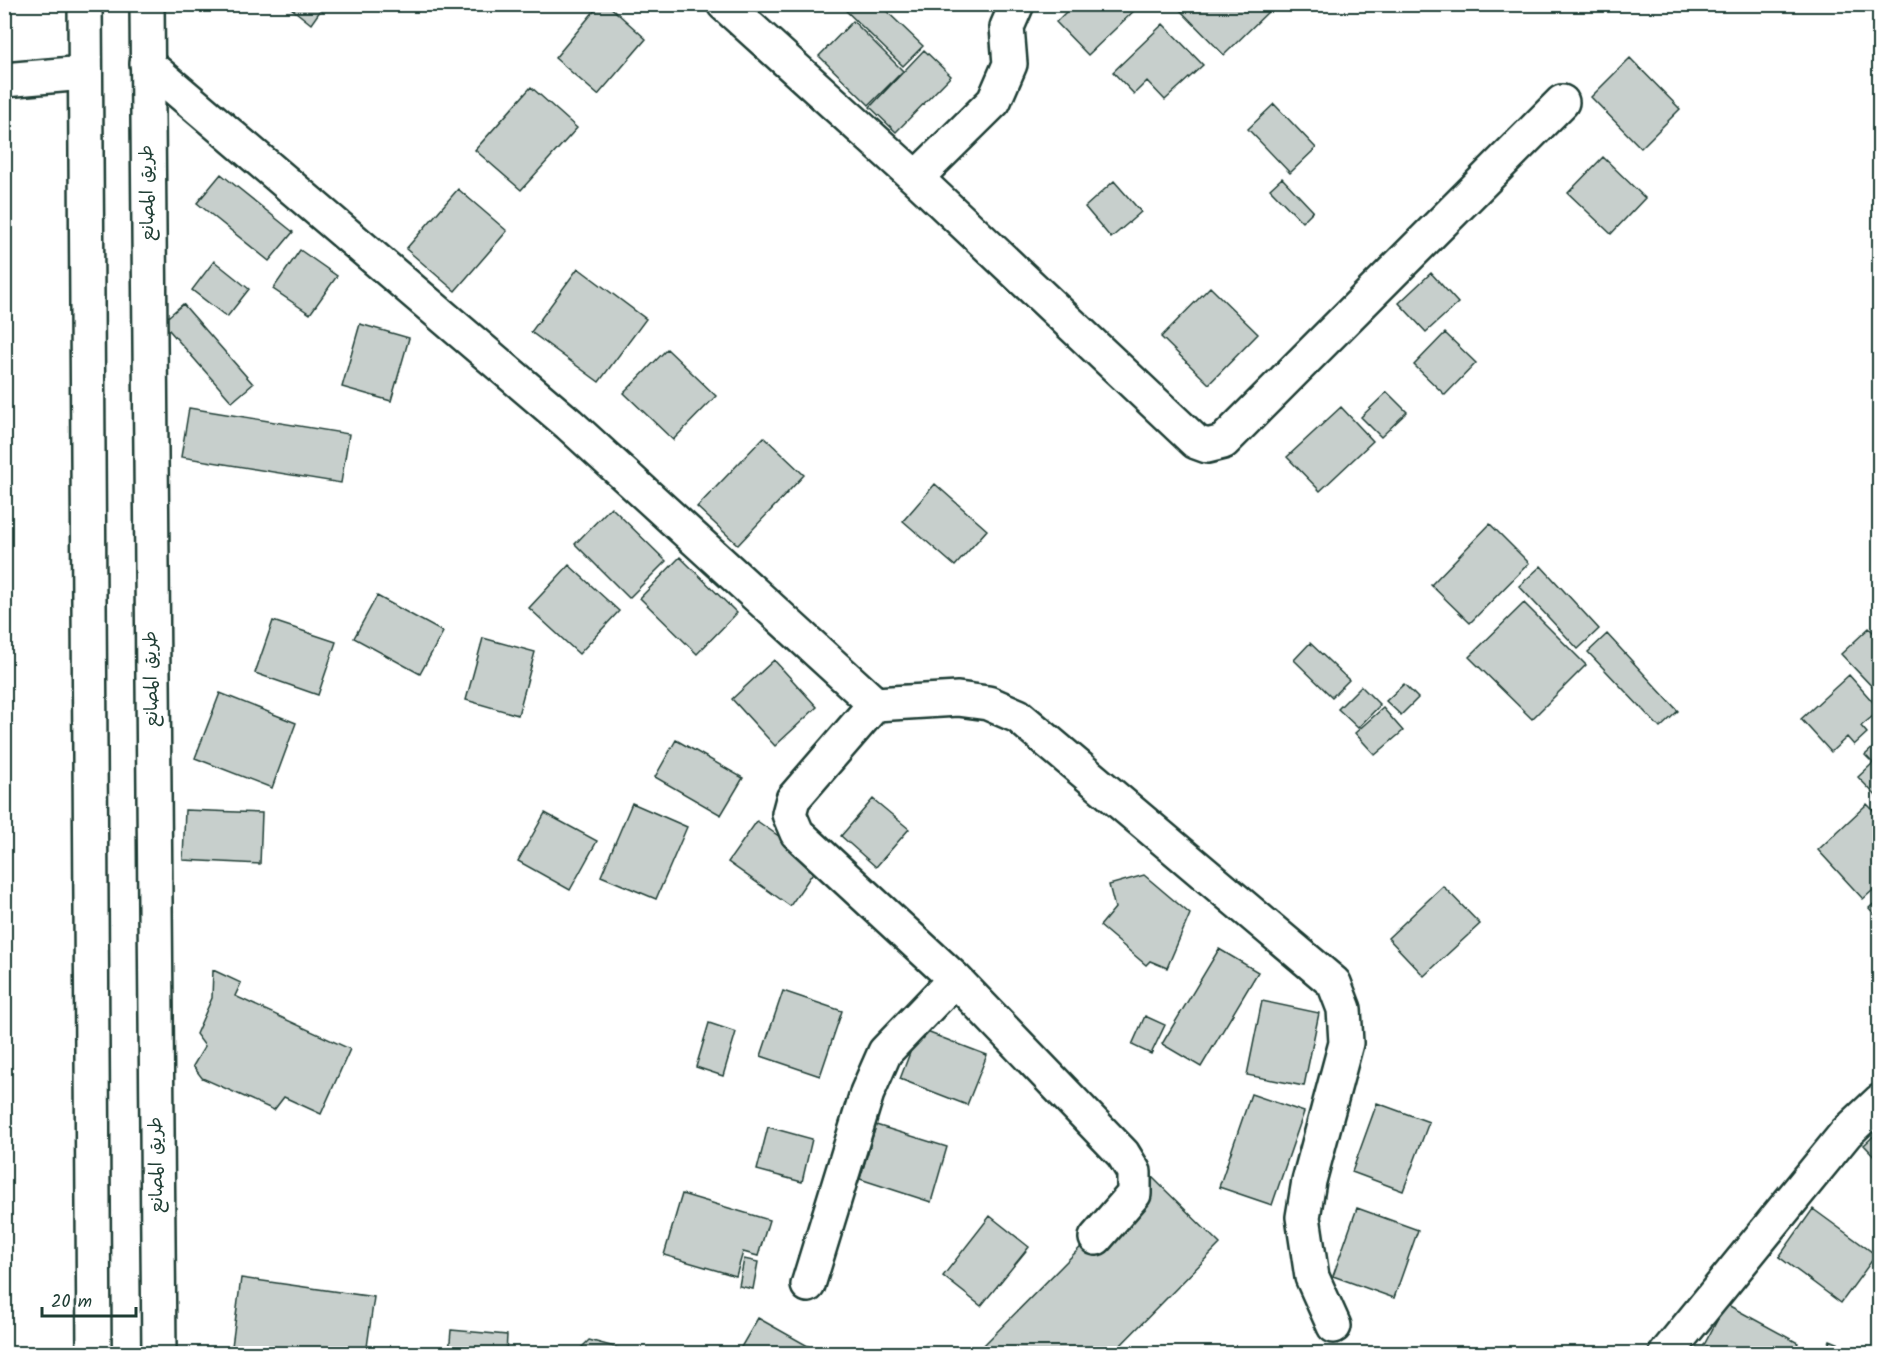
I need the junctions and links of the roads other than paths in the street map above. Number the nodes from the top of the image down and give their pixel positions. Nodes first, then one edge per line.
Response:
1 (85, 4) edge
2 (147, 4) edge
3 (724, 4) edge
4 (1017, 4) edge
5 (147, 64) junction
6 (84, 73) junction
7 (4, 80) edge
8 (1562, 102) dead end
9 (916, 178) junction
10 (875, 704) junction
11 (955, 980) junction
12 (1880, 1101) edge
13 (1096, 1238) dead end
14 (808, 1285) dead end
15 (1334, 1326) dead end
16 (94, 1353) edge
17 (159, 1353) edge
18 (1666, 1353) edge

1 - 6 street
2 - 5 street, طريق المصانع
3 - 9 street
4 - 9 street
5 - 10 street
5 - 17 street, طريق المصانع
6 - 7 street
6 - 16 street
8 - 9 street
10 - 11 street
10 - 15 street
11 - 13 street
11 - 14 street
12 - 18 street

